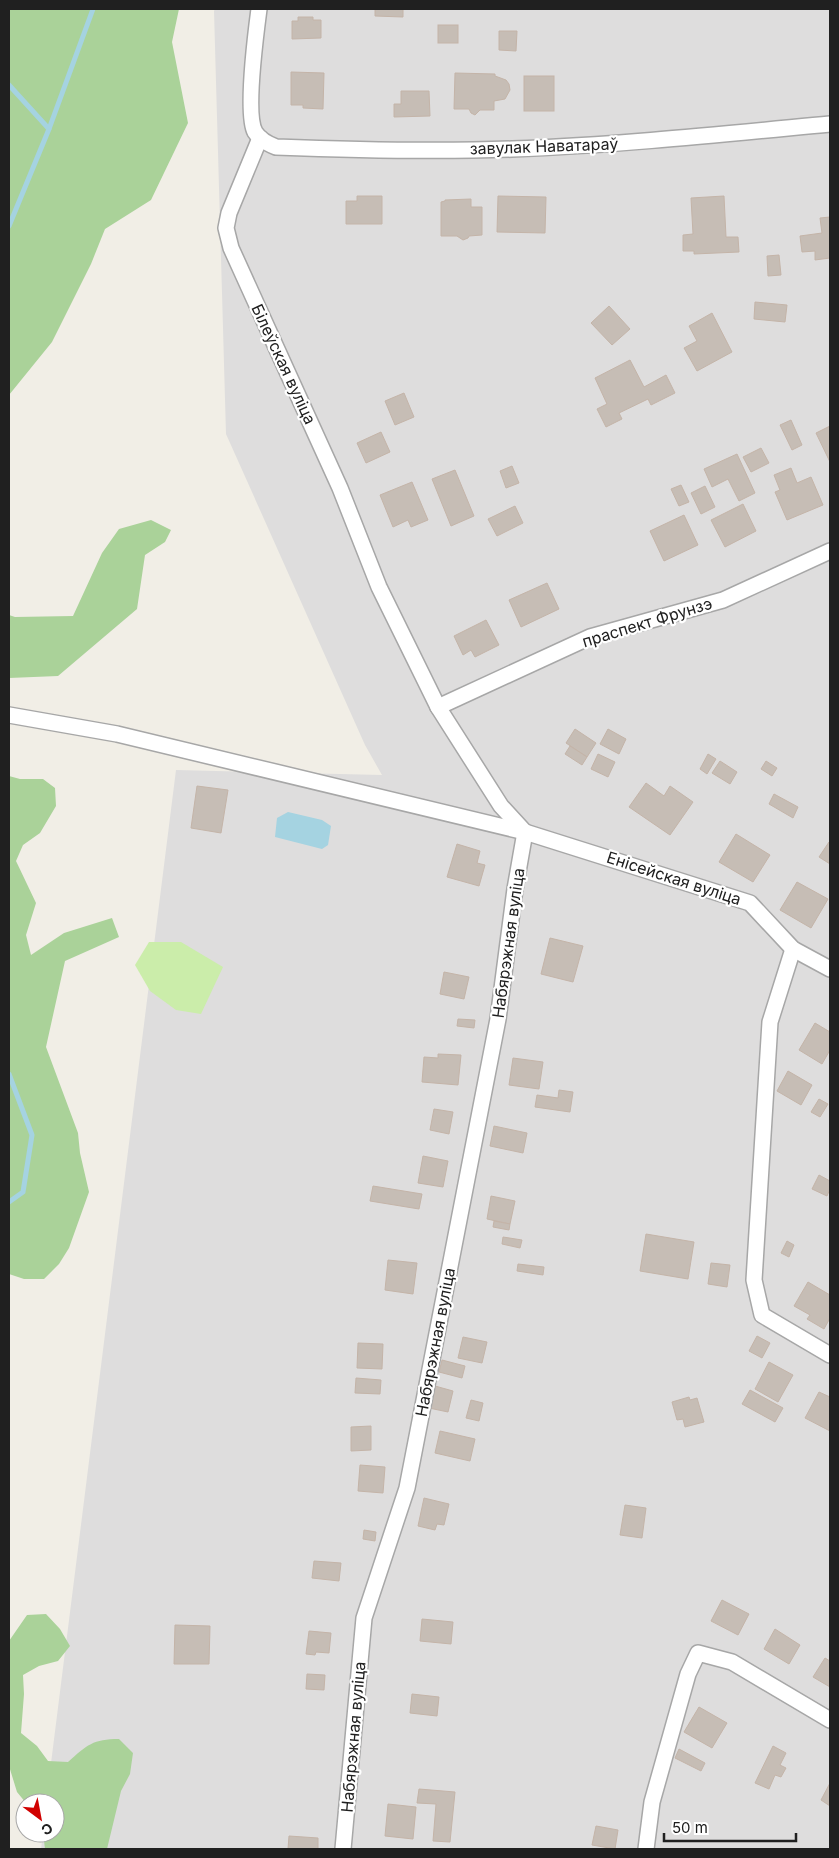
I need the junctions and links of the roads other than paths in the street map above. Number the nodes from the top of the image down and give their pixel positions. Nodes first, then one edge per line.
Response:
1 (259, 9) edge
2 (830, 124) edge
3 (260, 138) junction
4 (830, 551) edge
5 (438, 707) junction
6 (9, 715) edge
7 (525, 832) junction
8 (793, 949) junction
9 (830, 969) edge
10 (830, 1355) edge
11 (830, 1720) edge
12 (343, 1849) edge
13 (646, 1849) edge

1 - 3 street
2 - 3 street, завулак Наватараў
3 - 5 street, Білеўская вуліца
4 - 5 street, праспект Фрунзэ
5 - 7 street, Білеўская вуліца
6 - 7 street, Енісейская вуліца
7 - 8 street, Енісейская вуліца
7 - 12 street, Набярэжная вуліца
8 - 9 street, Енісейская вуліца
8 - 10 street
11 - 13 street

